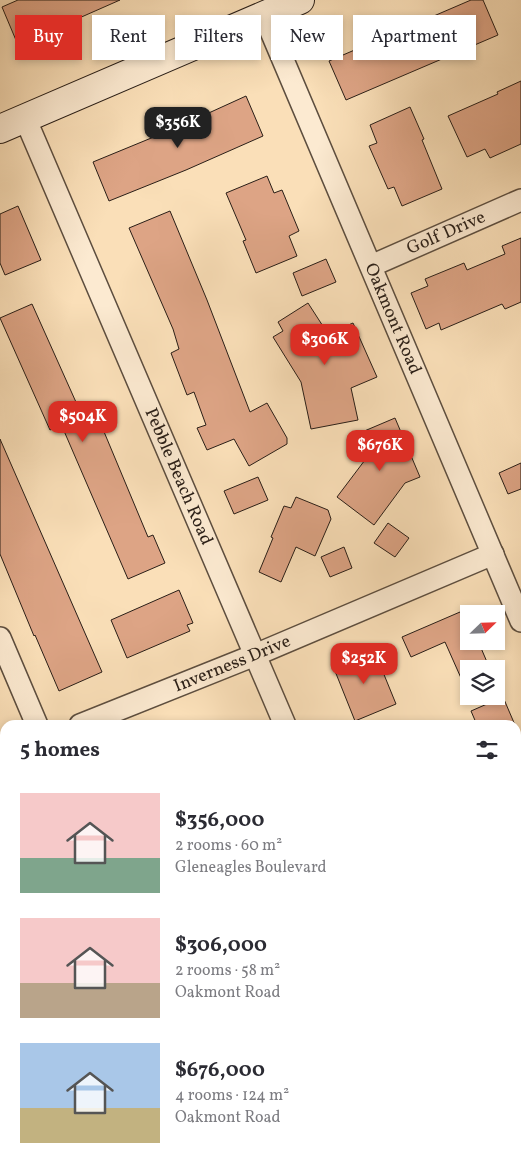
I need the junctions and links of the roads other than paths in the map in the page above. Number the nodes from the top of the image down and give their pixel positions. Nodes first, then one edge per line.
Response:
1 (300, 0) edge
2 (264, 15) junction
3 (25, 118) junction
4 (0, 129) edge
5 (521, 200) edge
6 (371, 266) junction
7 (493, 554) junction
8 (521, 622) edge
9 (0, 638) edge
10 (255, 655) junction
11 (35, 720) edge
12 (92, 720) edge
13 (283, 720) edge

1 - 2 street
2 - 3 street
2 - 6 street, Oakmont Road
3 - 4 street
3 - 10 street, Pebble Beach Road
5 - 6 street, Golf Drive
6 - 7 street, Oakmont Road
7 - 8 street, Oakmont Road
7 - 10 street, Inverness Drive
9 - 11 street
10 - 12 street, Inverness Drive
10 - 13 street, Pebble Beach Road

